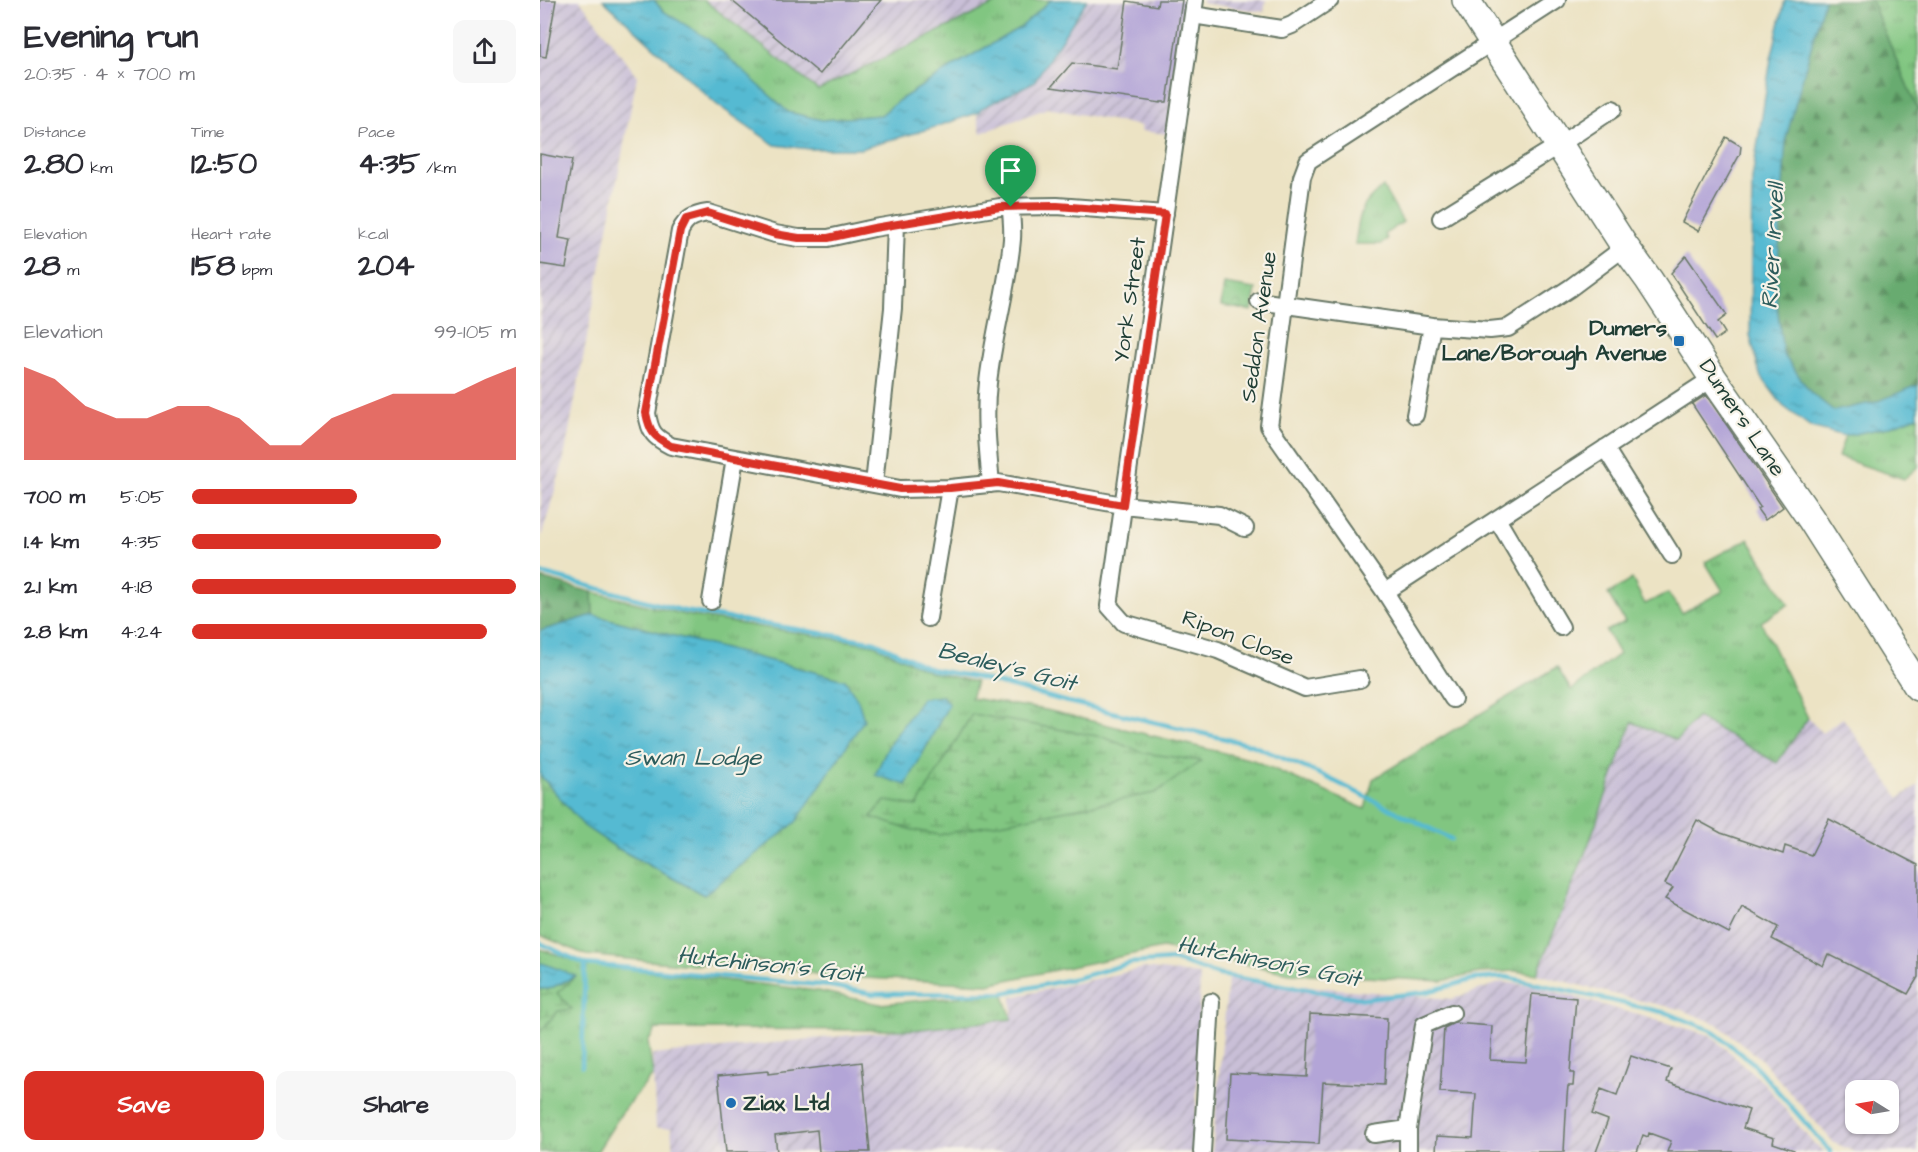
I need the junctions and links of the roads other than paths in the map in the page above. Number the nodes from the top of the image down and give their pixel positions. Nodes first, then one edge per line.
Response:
1 (1330, 0) edge
2 (1466, 0) edge
3 (1557, 0) edge
4 (1194, 7) edge
5 (1491, 41) junction
6 (1613, 109) dead end
7 (1560, 145) junction
8 (1011, 207) junction
9 (1165, 214) junction
10 (1441, 218) dead end
11 (896, 224) junction
12 (1625, 247) junction
13 (1259, 301) dead end
14 (1285, 304) junction
15 (1432, 326) junction
16 (1713, 378) junction
17 (1415, 415) dead end
18 (1605, 448) junction
19 (735, 458) junction
20 (873, 484) junction
21 (991, 484) junction
22 (950, 488) junction
23 (1123, 505) junction
24 (1497, 519) junction
25 (1245, 528) dead end
26 (1672, 555) dead end
27 (1385, 592) junction
28 (711, 601) dead end
29 (1109, 606) joint
30 (928, 618) dead end
31 (1561, 627) dead end
32 (1359, 679) dead end
33 (1918, 687) edge
34 (1454, 699) dead end
35 (1210, 1002) dead end
36 (1452, 1013) dead end
37 (1408, 1129) junction
38 (1374, 1134) dead end
39 (1202, 1152) edge
40 (1408, 1152) edge

1 - 4 street
2 - 5 main road, Dumers Lane
3 - 5 street, Seddon Avenue
4 - 9 street, York Street
5 - 7 main road, Dumers Lane
5 - 14 street, Seddon Avenue
6 - 7 street
7 - 10 street
7 - 12 main road, Dumers Lane
8 - 9 street
8 - 11 street
8 - 21 street
9 - 23 street, York Street
11 - 19 street
11 - 20 street
12 - 15 street
12 - 16 main road, Dumers Lane
13 - 14 street
14 - 15 street
14 - 27 street, Seddon Avenue
15 - 17 street
16 - 18 street
16 - 33 main road, Dumers Lane
18 - 24 street
18 - 26 street
19 - 20 street
19 - 28 street
20 - 22 street
21 - 22 street
21 - 23 street
22 - 30 street
23 - 25 street
23 - 29 street, York Street
24 - 27 street
24 - 31 street
27 - 34 street, Seddon Avenue
29 - 32 street, Ripon Close
35 - 39 street
36 - 37 street
37 - 38 street
37 - 40 street

